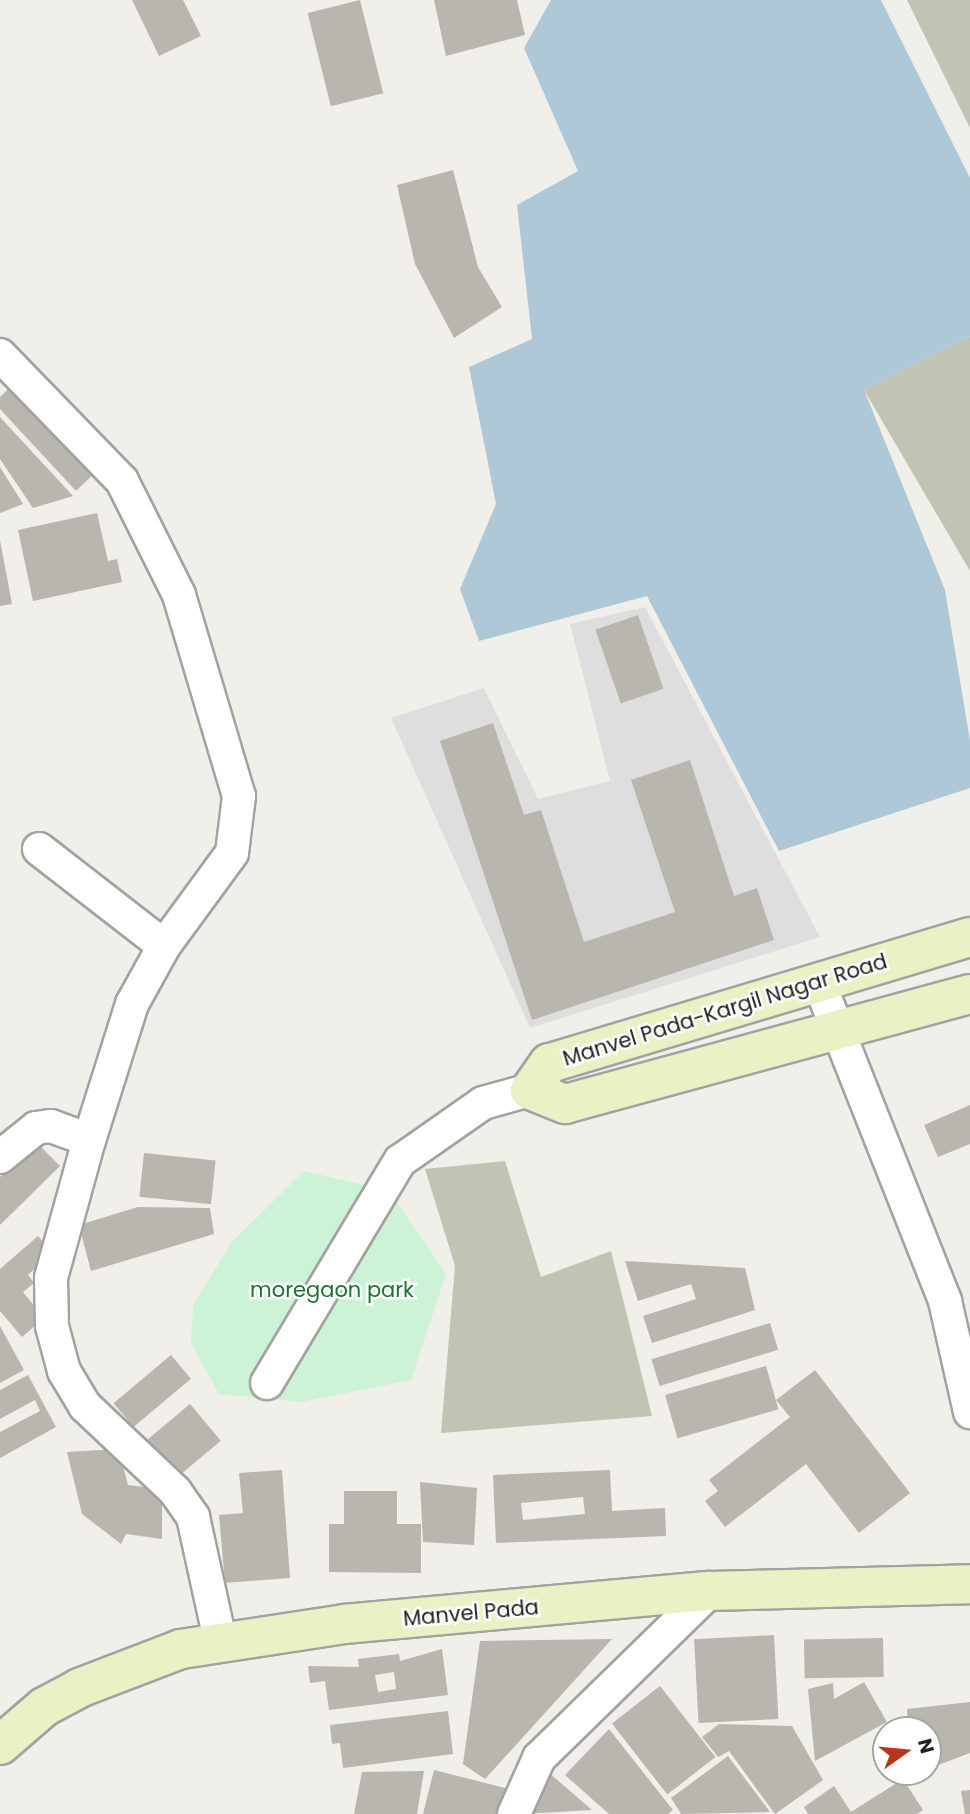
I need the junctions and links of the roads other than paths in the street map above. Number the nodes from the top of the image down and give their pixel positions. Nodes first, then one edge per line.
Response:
1 (0, 355) edge
2 (39, 849) dead end
3 (970, 937) edge
4 (163, 947) junction
5 (818, 980) junction
6 (970, 994) edge
7 (842, 1031) junction
8 (530, 1090) junction
9 (89, 1140) junction
10 (0, 1157) edge
11 (267, 1383) dead end
12 (970, 1412) edge
13 (970, 1584) edge
14 (710, 1591) junction
15 (221, 1644) junction
16 (0, 1745) edge
17 (514, 1814) edge

1 - 4 street
2 - 4 street
3 - 5 main road, Manvel Pada-Kargil Nagar Road
4 - 9 street
5 - 7 street
5 - 8 main road, Manvel Pada-Kargil Nagar Road
6 - 7 main road, Manvel Pada-Kargil Nagar Road
7 - 8 main road, Manvel Pada-Kargil Nagar Road
7 - 12 street
8 - 11 street
9 - 10 street
9 - 15 street
13 - 14 main road, Manvel Pada
14 - 15 main road, Manvel Pada
14 - 17 street
15 - 16 main road, Manvel Pada

